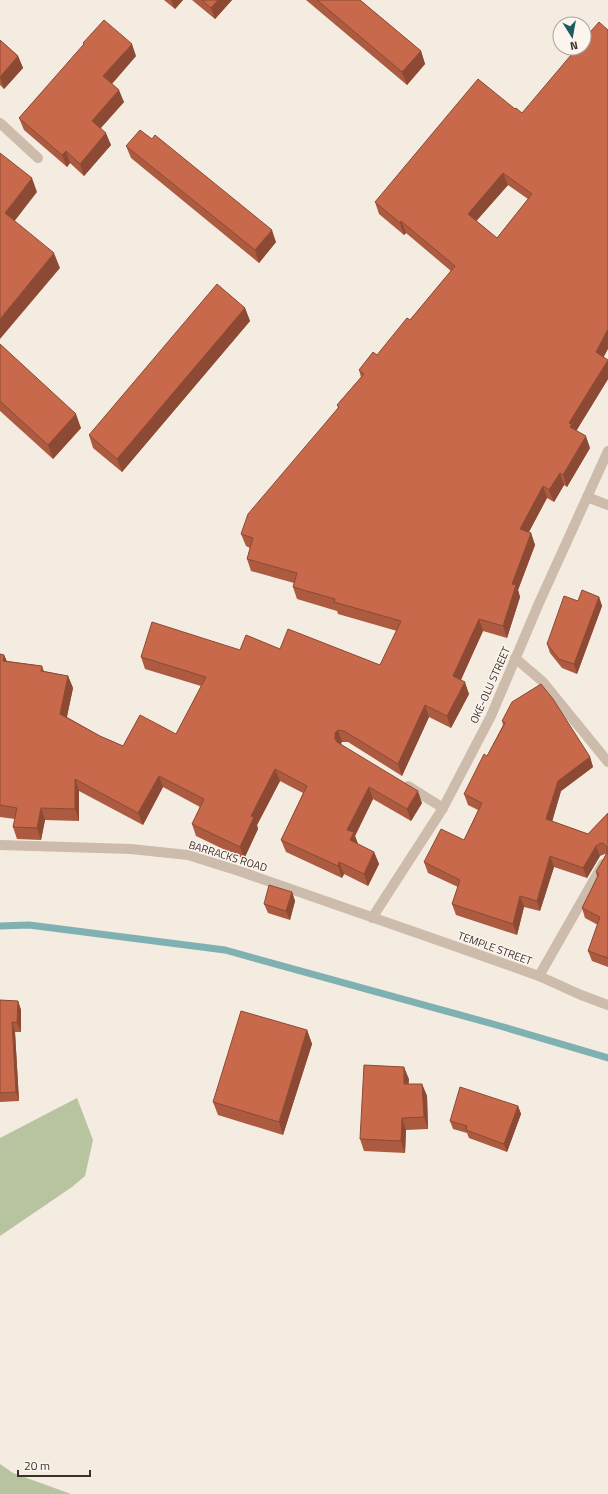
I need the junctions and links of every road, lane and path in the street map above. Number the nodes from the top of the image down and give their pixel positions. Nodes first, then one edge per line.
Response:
1 (0, 123) edge
2 (38, 158) dead end
3 (608, 451) edge
4 (587, 497) junction
5 (608, 505) edge
6 (515, 658) junction
7 (608, 762) edge
8 (398, 780) edge
9 (444, 808) junction
10 (0, 845) edge
11 (604, 860) edge
12 (372, 918) junction
13 (539, 976) junction
14 (608, 1005) edge

1 - 2 street
3 - 4 street, OKE-OLU STREET
4 - 5 street
4 - 6 street, OKE-OLU STREET
6 - 7 street
6 - 9 street, OKE-OLU STREET
8 - 9 street
9 - 12 street, OKE-OLU STREET
10 - 12 street, BARRACKS ROAD
11 - 13 street
12 - 13 street, TEMPLE STREET
13 - 14 street, TEMPLE STREET

